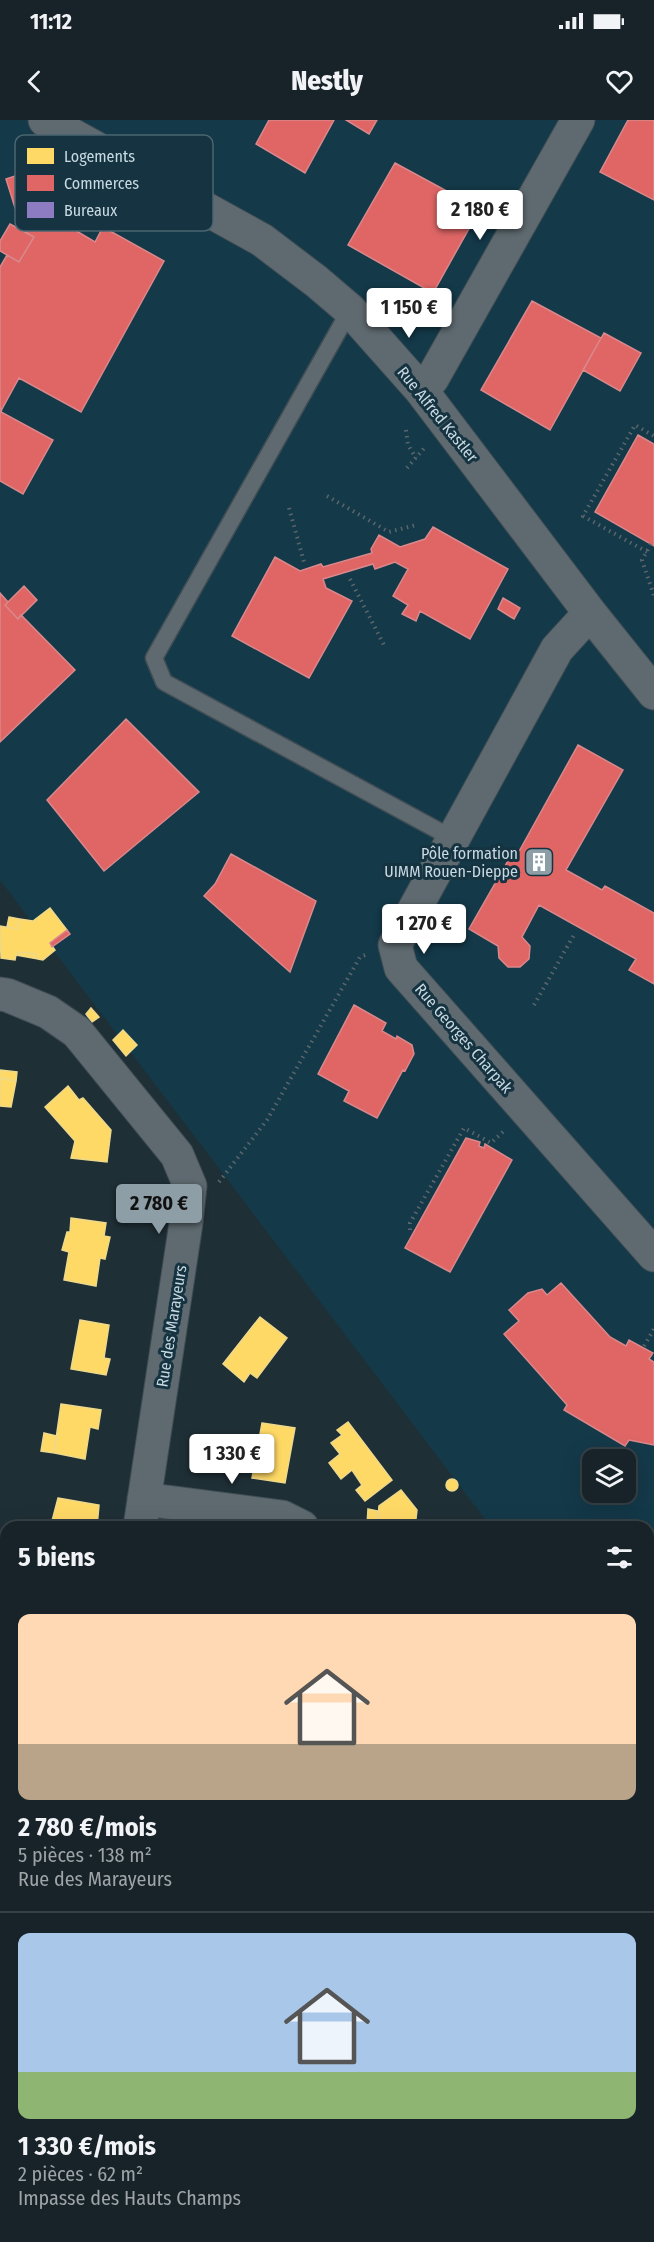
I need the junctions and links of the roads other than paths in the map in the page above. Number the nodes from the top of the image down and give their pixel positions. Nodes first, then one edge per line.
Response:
1 (45, 120) edge
2 (578, 120) edge
3 (72, 135) edge
4 (213, 213) edge
5 (350, 310) junction
6 (421, 390) junction
7 (590, 613) junction
8 (654, 693) edge
9 (452, 838) junction
10 (0, 994) edge
11 (654, 1255) edge
12 (142, 1513) edge
13 (290, 1521) edge

1 - 3 street, Rue Alfred Kastler
2 - 6 street
4 - 5 street, Rue Alfred Kastler
5 - 6 street, Rue Alfred Kastler
5 - 9 lane
6 - 7 street, Rue Alfred Kastler
7 - 8 street, Rue Alfred Kastler
7 - 9 street
9 - 11 street, Rue Georges Charpak
10 - 12 street, Rue des Marayeurs
12 - 13 street

